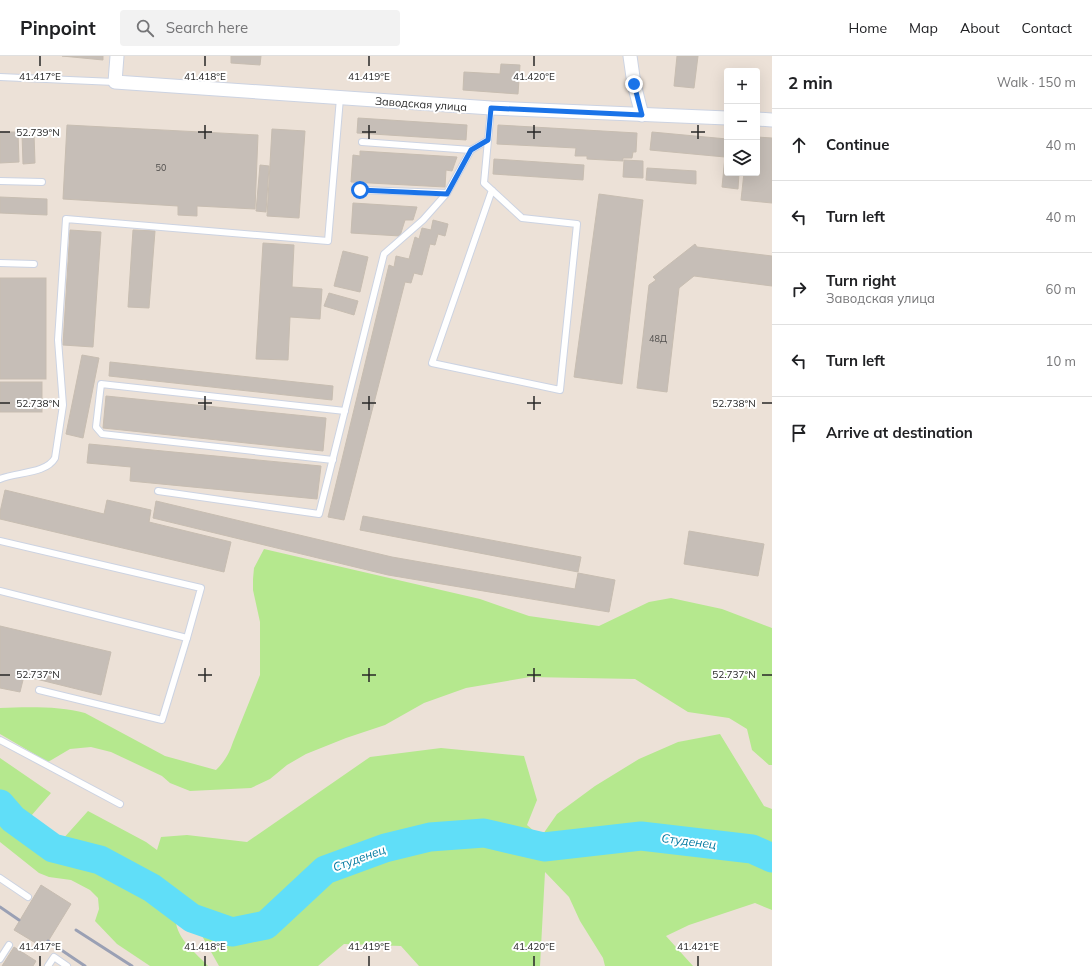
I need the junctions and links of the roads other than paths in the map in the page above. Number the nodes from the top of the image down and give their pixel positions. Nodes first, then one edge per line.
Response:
1 (117, 56) edge
2 (630, 56) edge
3 (0, 77) edge
4 (115, 82) junction
5 (340, 98) junction
6 (491, 108) junction
7 (642, 115) junction
8 (724, 118) edge
9 (760, 119) edge
10 (772, 120) edge
11 (488, 140) junction
12 (362, 142) dead end
13 (471, 150) junction
14 (0, 181) edge
15 (42, 182) dead end
16 (360, 190) dead end
17 (492, 190) junction
18 (447, 194) junction
19 (0, 263) edge
20 (34, 264) dead end
21 (345, 411) junction
22 (333, 460) junction
23 (0, 479) edge
24 (158, 491) dead end
25 (0, 541) edge
26 (0, 591) edge
27 (187, 638) junction
28 (38, 690) dead end
29 (0, 740) edge
30 (120, 804) dead end
31 (0, 878) edge
32 (28, 897) dead end
33 (9, 945) dead end
34 (0, 959) edge
35 (48, 966) edge
36 (67, 966) edge

1 - 4 street
2 - 7 street
3 - 4 lane
4 - 5 street, Заводская улица
5 - 6 street, Заводская улица
5 - 23 lane
6 - 7 street, Заводская улица
6 - 11 lane
7 - 8 street, Заводская улица
9 - 10 street
11 - 13 lane
11 - 17 lane
12 - 13 lane
13 - 18 lane
14 - 15 lane
16 - 18 lane
17 - 17 lane
18 - 21 lane
19 - 20 lane
21 - 22 lane
21 - 22 lane
22 - 24 lane
25 - 27 lane
26 - 27 lane
27 - 28 lane
29 - 30 lane
31 - 32 lane
33 - 34 lane
35 - 36 lane

